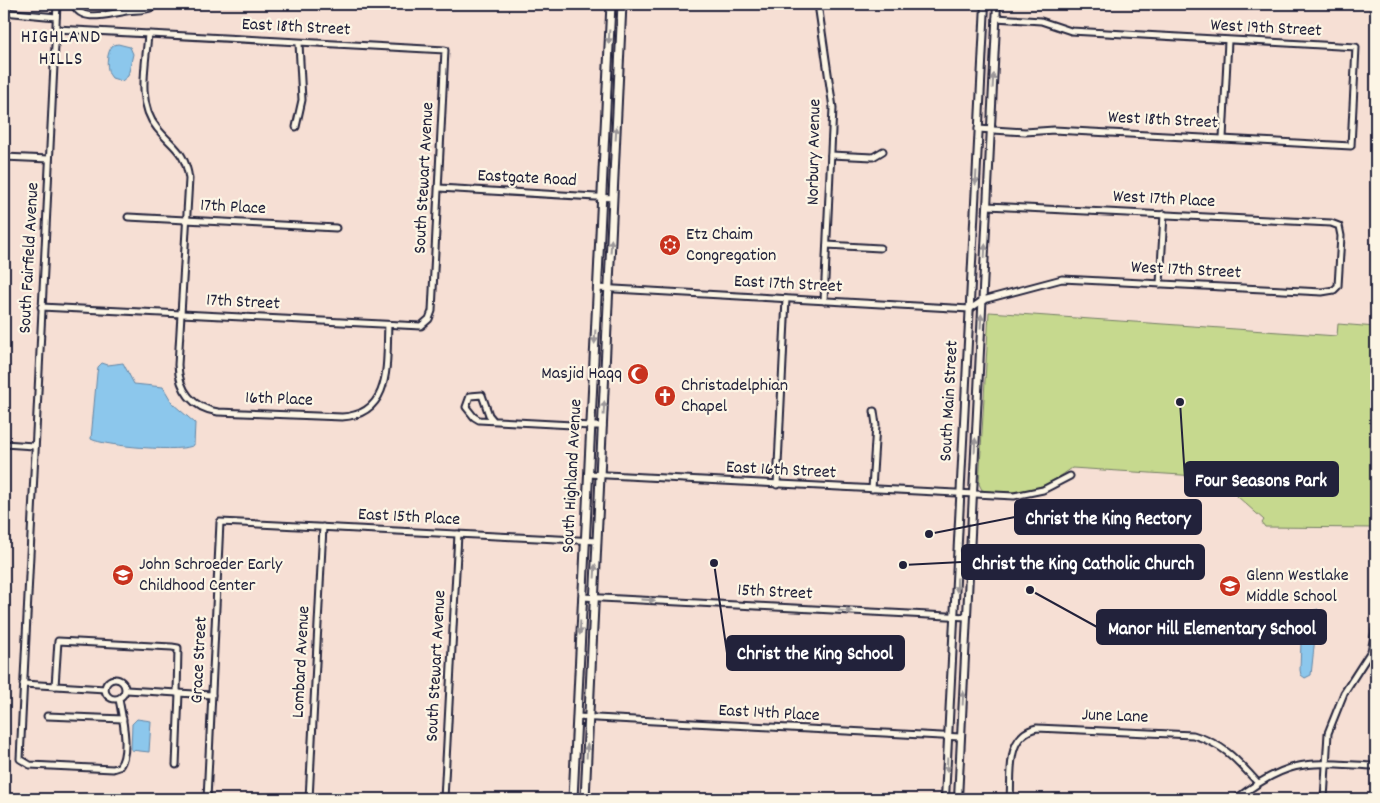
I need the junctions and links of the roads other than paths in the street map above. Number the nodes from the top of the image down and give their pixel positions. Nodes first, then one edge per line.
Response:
1 (57, 4) edge
2 (74, 4) edge
3 (153, 4) edge
4 (611, 4) edge
5 (622, 4) edge
6 (818, 4) edge
7 (985, 4) edge
8 (997, 4) edge
9 (4, 12) edge
10 (56, 17) junction
11 (996, 18) junction
12 (56, 29) junction
13 (148, 34) junction
14 (1228, 41) junction
15 (298, 42) junction
16 (445, 50) joint
17 (296, 127) dead end
18 (978, 130) junction
19 (990, 130) junction
20 (1223, 138) junction
21 (1346, 145) joint
22 (883, 151) dead end
23 (831, 155) junction
24 (4, 157) edge
25 (49, 159) junction
26 (439, 188) junction
27 (602, 197) junction
28 (613, 198) junction
29 (987, 206) junction
30 (1164, 214) junction
31 (128, 216) dead end
32 (188, 220) junction
33 (1339, 226) joint
34 (336, 228) dead end
35 (827, 245) junction
36 (880, 248) dead end
37 (1160, 284) junction
38 (597, 288) junction
39 (609, 289) junction
40 (786, 299) junction
41 (983, 300) junction
42 (824, 301) junction
43 (41, 307) junction
44 (432, 307) joint
45 (970, 309) junction
46 (182, 314) junction
47 (388, 325) junction
48 (874, 411) dead end
49 (494, 421) junction
50 (591, 426) junction
51 (603, 426) junction
52 (4, 444) edge
53 (34, 446) junction
54 (588, 474) junction
55 (600, 475) junction
56 (1070, 476) dead end
57 (777, 485) junction
58 (872, 490) junction
59 (960, 494) junction
60 (973, 494) junction
61 (220, 522) joint
62 (323, 527) junction
63 (458, 534) junction
64 (585, 540) junction
65 (597, 541) junction
66 (582, 597) junction
67 (594, 598) junction
68 (955, 616) junction
69 (967, 617) junction
70 (1376, 625) edge
71 (1374, 653) edge
72 (23, 684) junction
73 (55, 686) junction
74 (105, 689) junction
75 (126, 690) junction
76 (178, 693) junction
77 (212, 695) junction
78 (119, 699) junction
79 (47, 716) dead end
80 (577, 717) junction
81 (123, 718) junction
82 (589, 718) junction
83 (948, 737) junction
84 (960, 737) junction
85 (1326, 764) junction
86 (176, 765) dead end
87 (1376, 766) edge
88 (1258, 783) junction
89 (207, 799) edge
90 (309, 799) edge
91 (444, 799) edge
92 (573, 799) edge
93 (585, 799) edge
94 (945, 799) edge
95 (958, 799) edge
96 (1010, 799) edge
97 (1236, 799) edge
98 (1324, 799) edge

1 - 10 street, South Fairfield Avenue
2 - 3 street
4 -> 27 main road, South Highland Avenue
28 -> 5 main road, South Highland Avenue
6 - 23 street, Norbury Avenue
7 - 18 street, South Main Street
8 - 11 street, South Main Street
9 - 10 street
10 - 12 street, South Fairfield Avenue
11 - 14 street, West 19th Street
19 -> 11 street, South Main Street
12 - 13 street, East 18th Street
12 - 25 street, South Fairfield Avenue
13 - 15 street, East 18th Street
13 - 32 street, 16th Place
14 - 20 street
14 - 21 street, West 19th Street
15 - 16 street, East 18th Street
15 - 17 street
16 - 26 street, South Stewart Avenue
18 - 19 street, West 18th Street
18 -> 45 street, South Main Street
19 - 20 street, West 18th Street
19 - 29 street, South Main Street
20 - 21 street, West 18th Street
22 - 23 street
23 - 35 street, Norbury Avenue
24 - 25 street
25 - 43 street, South Fairfield Avenue
26 - 27 street, Eastgate Road
26 - 44 street, South Stewart Avenue
27 - 28 street, Eastgate Road
27 - 38 main road, South Highland Avenue
39 -> 28 main road, South Highland Avenue
29 - 30 street, West 17th Place
41 -> 29 street, South Main Street
30 - 33 street, West 17th Place
30 - 37 street
31 - 32 street, 17th Place
32 - 34 street, 17th Place
32 - 46 street, 16th Place
33 - 37 street, West 17th Street
35 - 36 street
35 - 42 street, Norbury Avenue
37 - 41 street, West 17th Street
38 - 39 street, East 17th Street
38 -> 50 main road, South Highland Avenue
39 - 40 street, East 17th Street
51 -> 39 main road, South Highland Avenue
40 - 42 street, East 17th Street
40 - 57 street
41 - 45 street, West 17th Street
60 -> 41 street, South Main Street
42 - 45 street, East 17th Street
43 - 46 street, 17th Street
43 - 53 street, South Fairfield Avenue
44 - 47 street, 17th Street
45 - 59 street, South Main Street
46 - 47 street, 17th Street
46 - 47 street, 16th Place
48 - 58 street
49 - 49 street
49 - 50 street
50 - 51 street
50 - 54 main road, South Highland Avenue
51 - 55 main road, South Highland Avenue
52 - 53 street
53 - 72 street, South Fairfield Avenue
54 - 55 street, East 16th Street
54 - 64 main road, South Highland Avenue
55 - 57 street, East 16th Street
55 - 65 main road, South Highland Avenue
56 - 60 street, East 16th Street
57 - 58 street, East 16th Street
58 - 59 street, East 16th Street
59 - 60 street, East 16th Street
59 -> 68 street, South Main Street
60 - 69 street, South Main Street
61 - 62 street, East 15th Place
61 - 77 street, Grace Street
62 - 63 street, East 15th Place
62 - 90 street, Lombard Avenue
63 - 64 street, East 15th Place
63 - 91 street, South Stewart Avenue
64 - 65 street, East 15th Place
64 - 66 main road, South Highland Avenue
67 -> 65 main road, South Highland Avenue
66 - 67 street, 15th Street
66 -> 80 main road, South Highland Avenue
67 -> 68 street, 15th Street
67 - 82 main road, South Highland Avenue
68 - 69 street, 15th Street
68 - 83 street, South Main Street
84 -> 69 street, South Main Street
70 - 71 street
71 - 85 street
72 - 73 street
72 - 81 street, South Fairfield Avenue
73 - 74 street
73 - 76 street
74 - 75 street
74 - 78 street
75 - 76 street
75 - 78 street
76 - 77 street
76 - 86 street
77 - 89 street, Grace Street
78 - 81 street
79 - 81 street
80 - 82 street, East 14th Place
80 - 92 main road, South Highland Avenue
82 - 83 street, East 14th Place
93 -> 82 main road, South Highland Avenue
83 - 84 street, East 14th Place
83 -> 94 street, South Main Street
84 - 95 street, South Main Street
85 - 87 street
85 - 88 street
85 - 98 street
88 - 96 street, June Lane
88 - 97 street

